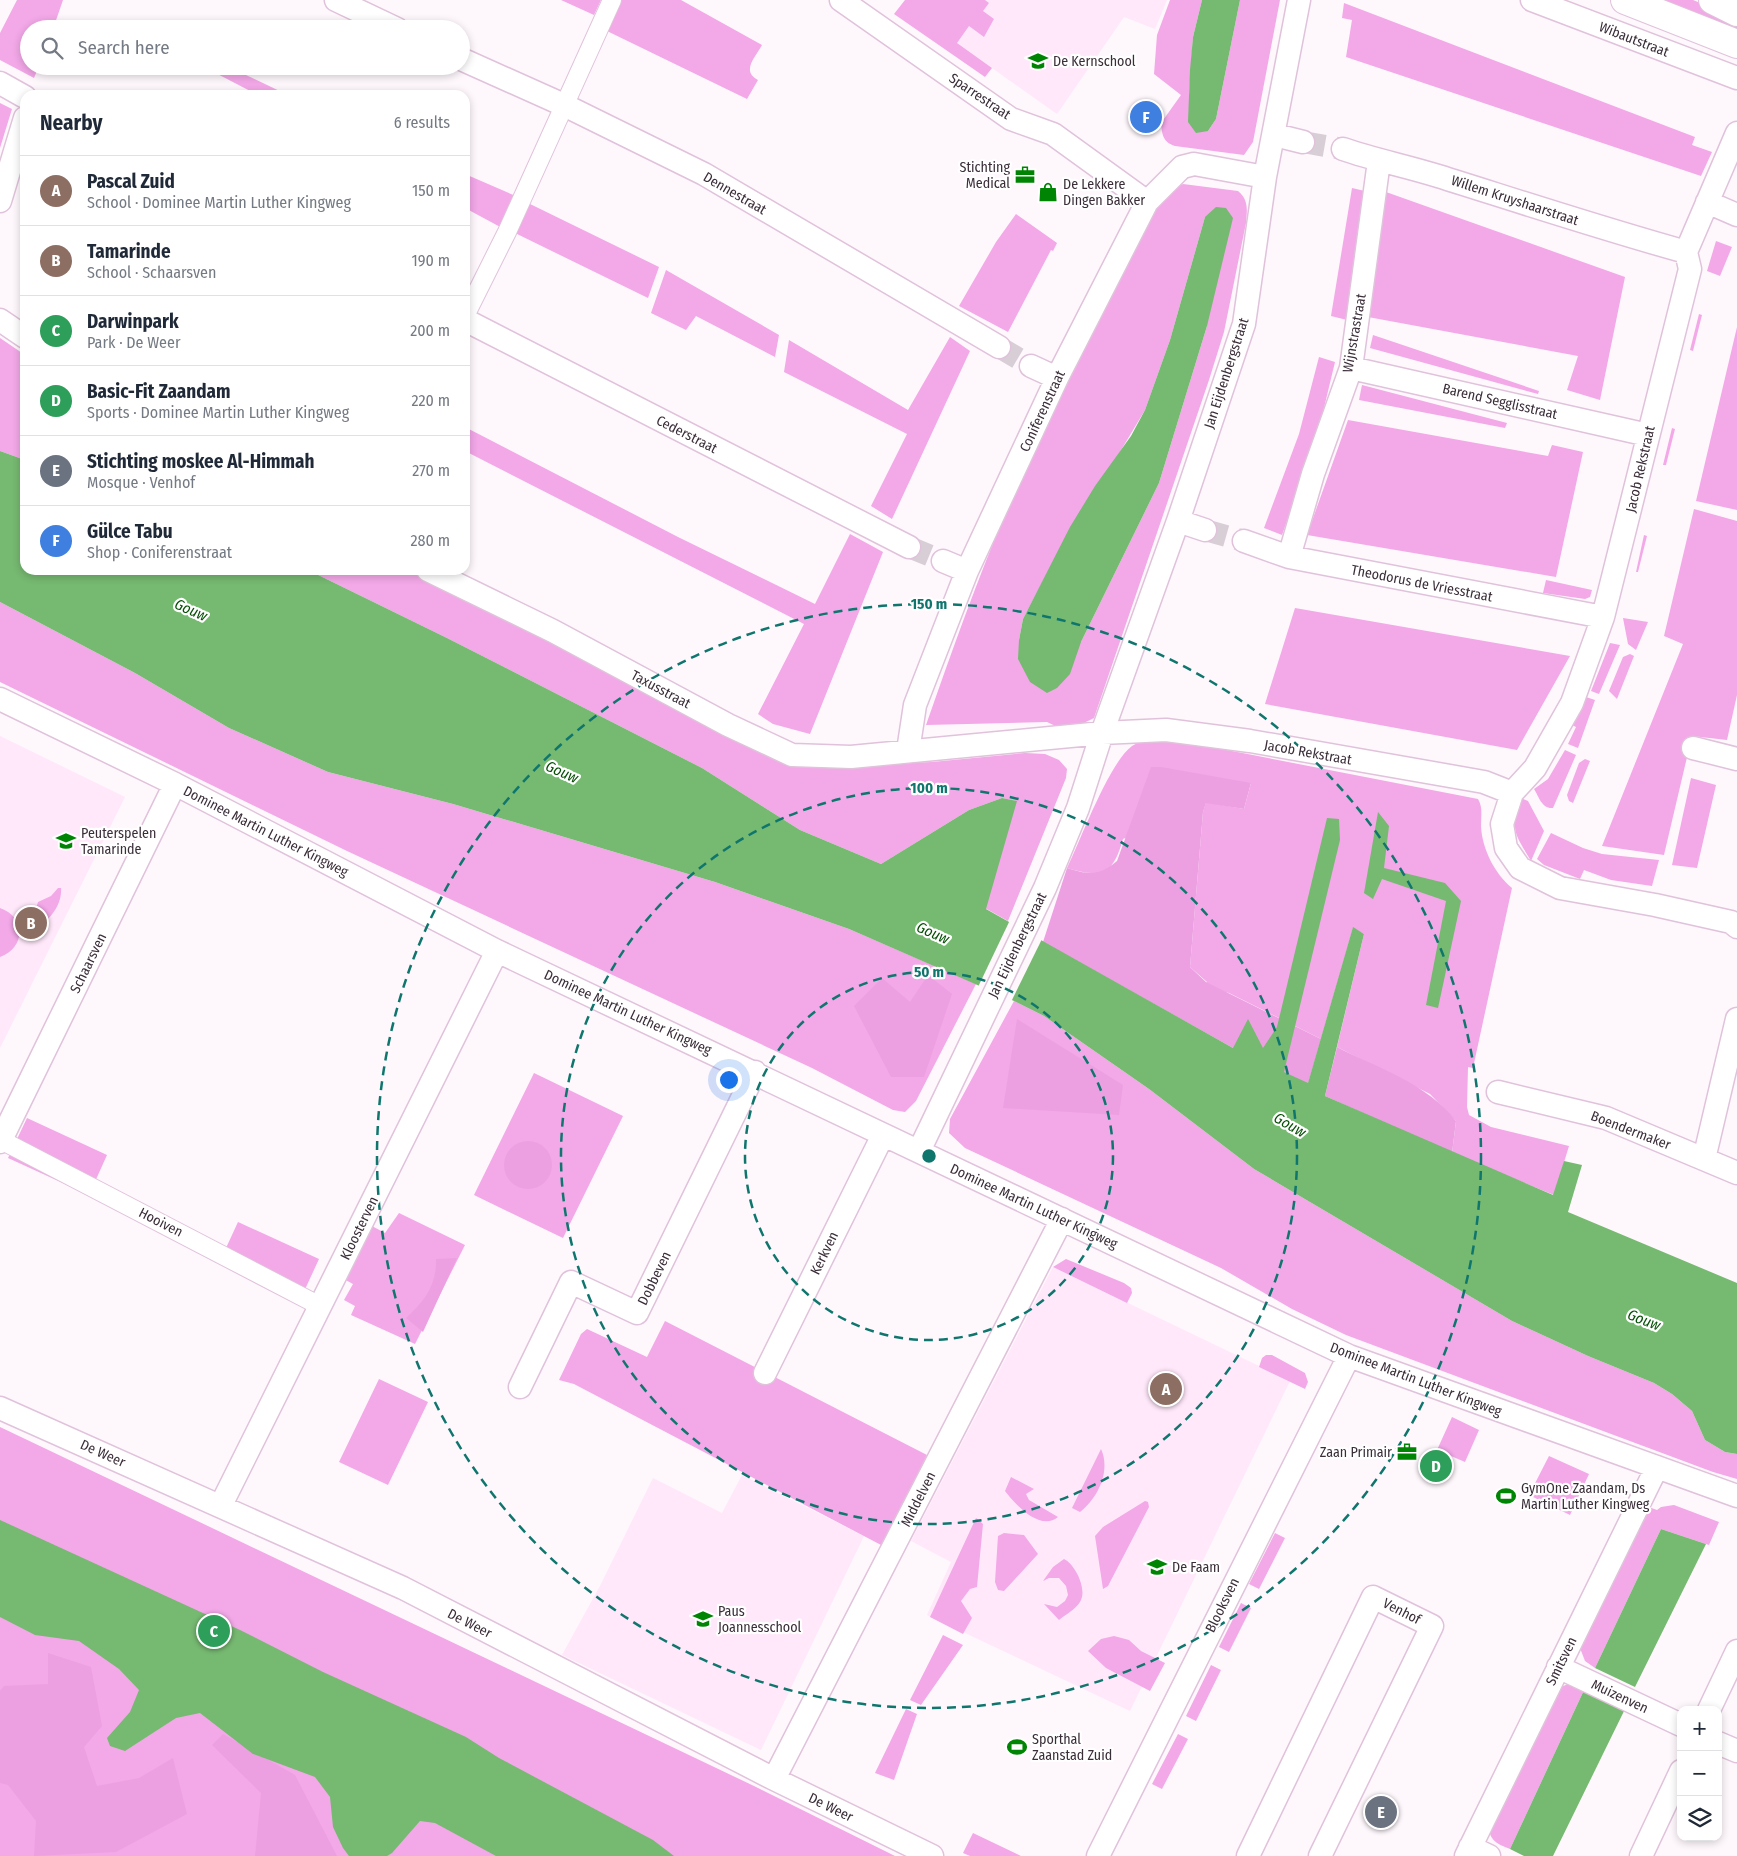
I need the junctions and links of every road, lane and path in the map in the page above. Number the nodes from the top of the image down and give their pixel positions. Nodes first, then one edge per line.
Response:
1 (336, 0) edge
2 (612, 0) edge
3 (841, 0) edge
4 (1299, 0) edge
5 (1532, 0) edge
6 (1625, 0) edge
7 (1713, 0) edge
8 (1737, 12) edge
9 (378, 20) edge
10 (1737, 44) edge
11 (470, 63) edge
12 (1737, 78) edge
13 (0, 83) edge
14 (20, 94) edge
15 (566, 106) junction
16 (1737, 133) edge
17 (20, 135) edge
18 (1275, 135) junction
19 (1304, 142) tunnel mouth
20 (1343, 149) tunnel mouth
21 (1379, 161) junction
22 (1265, 177) junction
23 (0, 201) edge
24 (1147, 202) junction
25 (1707, 202) junction
26 (1737, 215) edge
27 (1686, 252) junction
28 (470, 306) edge
29 (0, 320) edge
30 (470, 323) edge
31 (20, 334) edge
32 (999, 347) tunnel mouth
33 (1031, 366) tunnel mouth
34 (1351, 368) junction
35 (1057, 378) junction
36 (1648, 435) junction
37 (1178, 521) junction
38 (1205, 530) tunnel mouth
39 (1244, 541) tunnel mouth
40 (909, 547) tunnel mouth
41 (1289, 557) junction
42 (942, 561) tunnel mouth
43 (967, 571) junction
44 (438, 575) edge
45 (1603, 617) junction
46 (0, 699) edge
47 (1102, 733) junction
48 (1693, 748) dead end
49 (908, 751) junction
50 (1737, 759) edge
51 (175, 784) junction
52 (1512, 793) junction
53 (1737, 927) edge
54 (497, 951) junction
55 (1737, 1019) edge
56 (755, 1072) junction
57 (1498, 1092) dead end
58 (6, 1114) edge
59 (884, 1135) junction
60 (0, 1141) edge
61 (919, 1151) junction
62 (1704, 1159) junction
63 (1737, 1173) edge
64 (1062, 1220) junction
65 (320, 1306) junction
66 (1349, 1356) junction
67 (765, 1373) dead end
68 (520, 1387) dead end
69 (0, 1408) edge
70 (1656, 1467) junction
71 (1737, 1496) edge
72 (221, 1505) junction
73 (1737, 1651) edge
74 (1558, 1667) junction
75 (1711, 1706) edge
76 (1677, 1723) edge
77 (1722, 1745) edge
78 (1737, 1751) edge
79 (774, 1779) junction
80 (1677, 1780) edge
81 (1475, 1853) edge
82 (932, 1856) edge
83 (1098, 1856) edge
84 (1248, 1856) edge
85 (1320, 1856) edge
86 (1641, 1856) edge

1 - 9 street
2 - 15 street
3 - 24 street, Sparrestraat
4 - 18 street, Jan Eijdenbergstraat
5 - 12 street, Wibautstraat
6 - 10 main road
7 - 8 main road
11 - 15 street, Dennestraat
13 - 14 street
15 - 28 street
15 - 32 street, Dennestraat
16 - 25 street, Jacob Rekstraat
17 - 23 street
18 - 19 street
18 - 22 street, Jan Eijdenbergstraat
20 - 21 street, Willem Kruyshaarstraat
21 - 27 street, Willem Kruyshaarstraat
21 - 34 street, Wijnstrastraat
22 - 24 street, Coniferenstraat
22 - 37 street, Jan Eijdenbergstraat
24 - 35 street, Coniferenstraat
25 - 26 street
25 - 27 street, Jacob Rekstraat
27 - 36 street, Jacob Rekstraat
29 - 31 street
30 - 40 street, Cederstraat
33 - 35 street
34 - 36 street, Barend Segglisstraat
34 - 41 street, Wijnstrastraat
35 - 43 street, Coniferenstraat
36 - 45 street, Jacob Rekstraat
37 - 38 street
37 - 47 street, Jan Eijdenbergstraat
39 - 41 street, Theodorus de Vriesstraat
41 - 45 street, Theodorus de Vriesstraat
42 - 43 street
43 - 49 street, Coniferenstraat
44 - 49 street, Taxusstraat
45 - 52 street, Jacob Rekstraat
46 - 51 street, Dominee Martin Luther Kingweg
47 - 49 street
47 - 52 street, Jacob Rekstraat
47 - 61 street, Jan Eijdenbergstraat
48 - 50 street
51 - 54 street, Dominee Martin Luther Kingweg
51 - 58 street, Schaarsven
52 - 53 street, Jacob Rekstraat
54 - 56 street, Dominee Martin Luther Kingweg
54 - 65 street, Kloosterven
55 - 62 street
56 - 59 street, Dominee Martin Luther Kingweg
56 - 68 street, Dobbeven
57 - 62 street, Boendermaker
58 - 60 street, Schaarsven
59 - 61 street, Dominee Martin Luther Kingweg
59 - 67 street, Kerkven
60 - 65 street, Hooiven
61 - 64 street, Dominee Martin Luther Kingweg
62 - 63 street, Boendermaker
64 - 66 street, Dominee Martin Luther Kingweg
64 - 79 street, Middelven
65 - 72 street, Kloosterven
66 - 70 street, Dominee Martin Luther Kingweg
66 - 83 street, Blooksven
69 - 72 street, De Weer
70 - 71 street, Dominee Martin Luther Kingweg
70 - 74 street, Smitsven
72 - 79 street, De Weer
73 - 75 street
74 - 76 street, Muizenven
74 - 81 street, Smitsven
77 - 78 street
79 - 82 street, De Weer
80 - 86 street
84 - 85 street, Venhof

